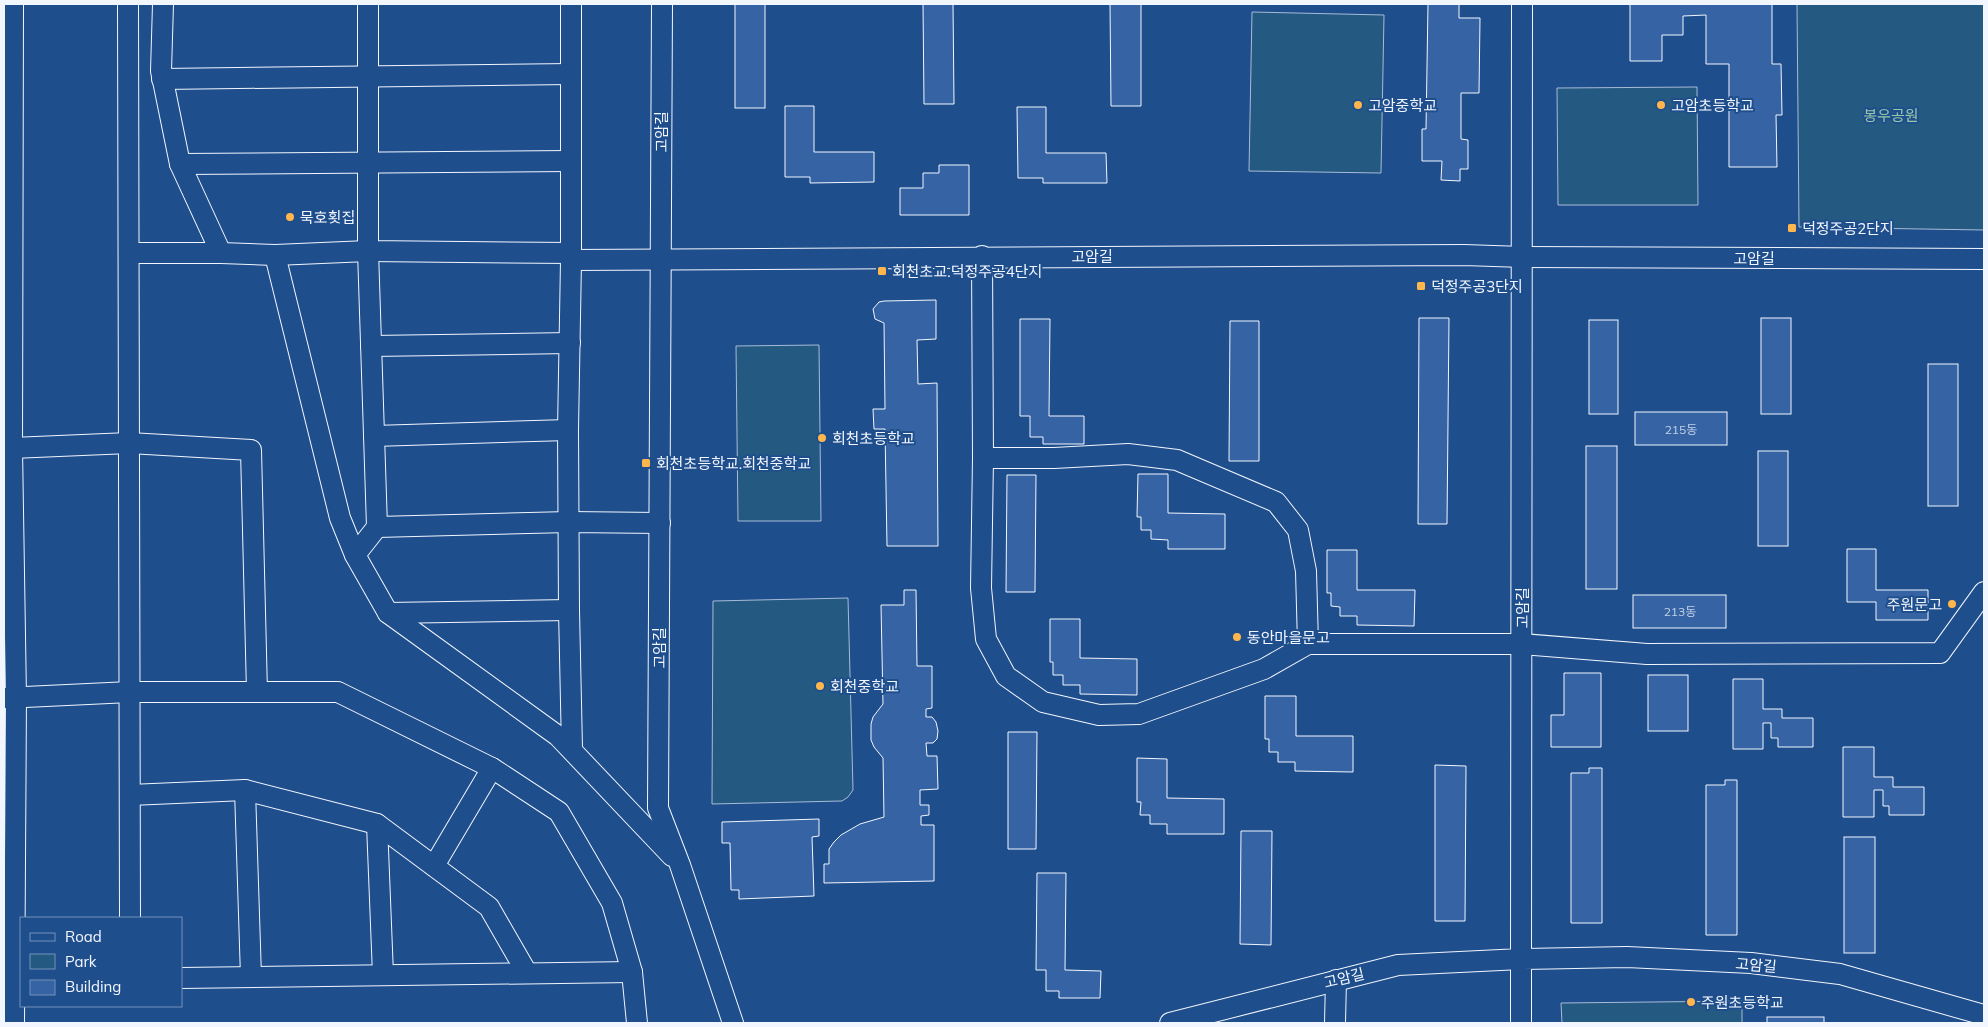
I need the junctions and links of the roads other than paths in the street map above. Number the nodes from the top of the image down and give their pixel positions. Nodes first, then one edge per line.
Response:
1 (128, 4) edge
2 (163, 4) edge
3 (368, 4) edge
4 (571, 4) edge
5 (662, 4) edge
6 (1522, 4) edge
7 (10, 10) edge
8 (571, 74) junction
9 (368, 76) junction
10 (162, 79) junction
11 (8, 126) edge
12 (570, 161) junction
13 (368, 162) junction
14 (180, 164) junction
15 (8, 230) edge
16 (368, 251) junction
17 (129, 253) junction
18 (221, 253) junction
19 (275, 255) junction
20 (571, 256) junction
21 (982, 256) junction
22 (1523, 257) junction
23 (660, 259) junction
24 (1984, 259) edge
25 (8, 334) edge
26 (570, 343) junction
27 (371, 346) junction
28 (568, 430) junction
29 (374, 436) junction
30 (129, 443) junction
31 (8, 448) edge
32 (983, 458) junction
33 (569, 522) junction
34 (660, 523) junction
35 (377, 528) junction
36 (355, 555) junction
37 (1984, 592) edge
38 (569, 610) junction
39 (388, 613) junction
40 (1308, 644) junction
41 (1522, 644) junction
42 (130, 692) junction
43 (257, 692) junction
44 (10, 698) edge
45 (572, 748) junction
46 (492, 768) junction
47 (245, 790) junction
48 (130, 795) junction
49 (377, 824) junction
50 (680, 865) junction
51 (434, 866) junction
52 (130, 917) edge
53 (9, 919) edge
54 (1521, 959) junction
55 (632, 972) junction
56 (527, 973) junction
57 (383, 975) junction
58 (251, 977) junction
59 (182, 978) edge
60 (1336, 980) junction
61 (1984, 1015) edge
62 (14, 1023) edge
63 (637, 1023) edge
64 (734, 1023) edge
65 (1170, 1023) edge
66 (1335, 1023) edge
67 (1521, 1023) edge

1 - 17 street
2 - 10 street
3 - 9 street
4 - 8 street
5 - 23 street, 고암길
6 - 22 street, 고암길
7 - 11 street
8 - 9 street
8 - 12 street
9 - 10 street
9 - 13 street
10 - 14 street
11 - 15 street
12 - 13 street
12 - 20 street
13 - 14 street
13 - 16 street
14 - 18 street
15 - 25 street
16 - 19 street
16 - 20 street
16 - 27 street
17 - 18 street
17 - 30 street
18 - 19 street
19 - 36 street
20 - 23 street
20 - 26 street
21 - 22 street, 고암길
21 - 23 street, 고암길
21 - 32 street
22 - 24 street, 고암길
22 - 41 street, 고암길
23 - 34 street, 고암길
25 - 31 street
26 - 27 street
26 - 28 street
27 - 29 street
28 - 29 street
28 - 33 street
29 - 35 street
30 - 31 street
30 - 42 street
30 - 43 street
31 - 44 street
32 - 40 street
32 - 40 street
33 - 34 street
33 - 35 street
33 - 38 street
34 - 50 street, 고암길
35 - 36 street
36 - 39 street
37 - 41 street
38 - 39 street
38 - 45 street
39 - 45 street
40 - 41 street
41 - 54 street, 고암길
42 - 43 street
42 - 44 street
42 - 48 street
43 - 46 street
44 - 53 street
45 - 50 street
46 - 51 street
46 - 55 street
47 - 48 street
47 - 49 street
47 - 58 street
48 - 52 street
49 - 51 street
49 - 57 street
50 - 64 street, 고암길
51 - 56 street
53 - 62 street
54 - 60 street, 고암길
54 - 61 street, 고암길
54 - 67 street, 고암길
55 - 56 street
55 - 63 street
56 - 57 street
57 - 58 street
58 - 59 street
60 - 65 street, 고암길
60 - 66 street

